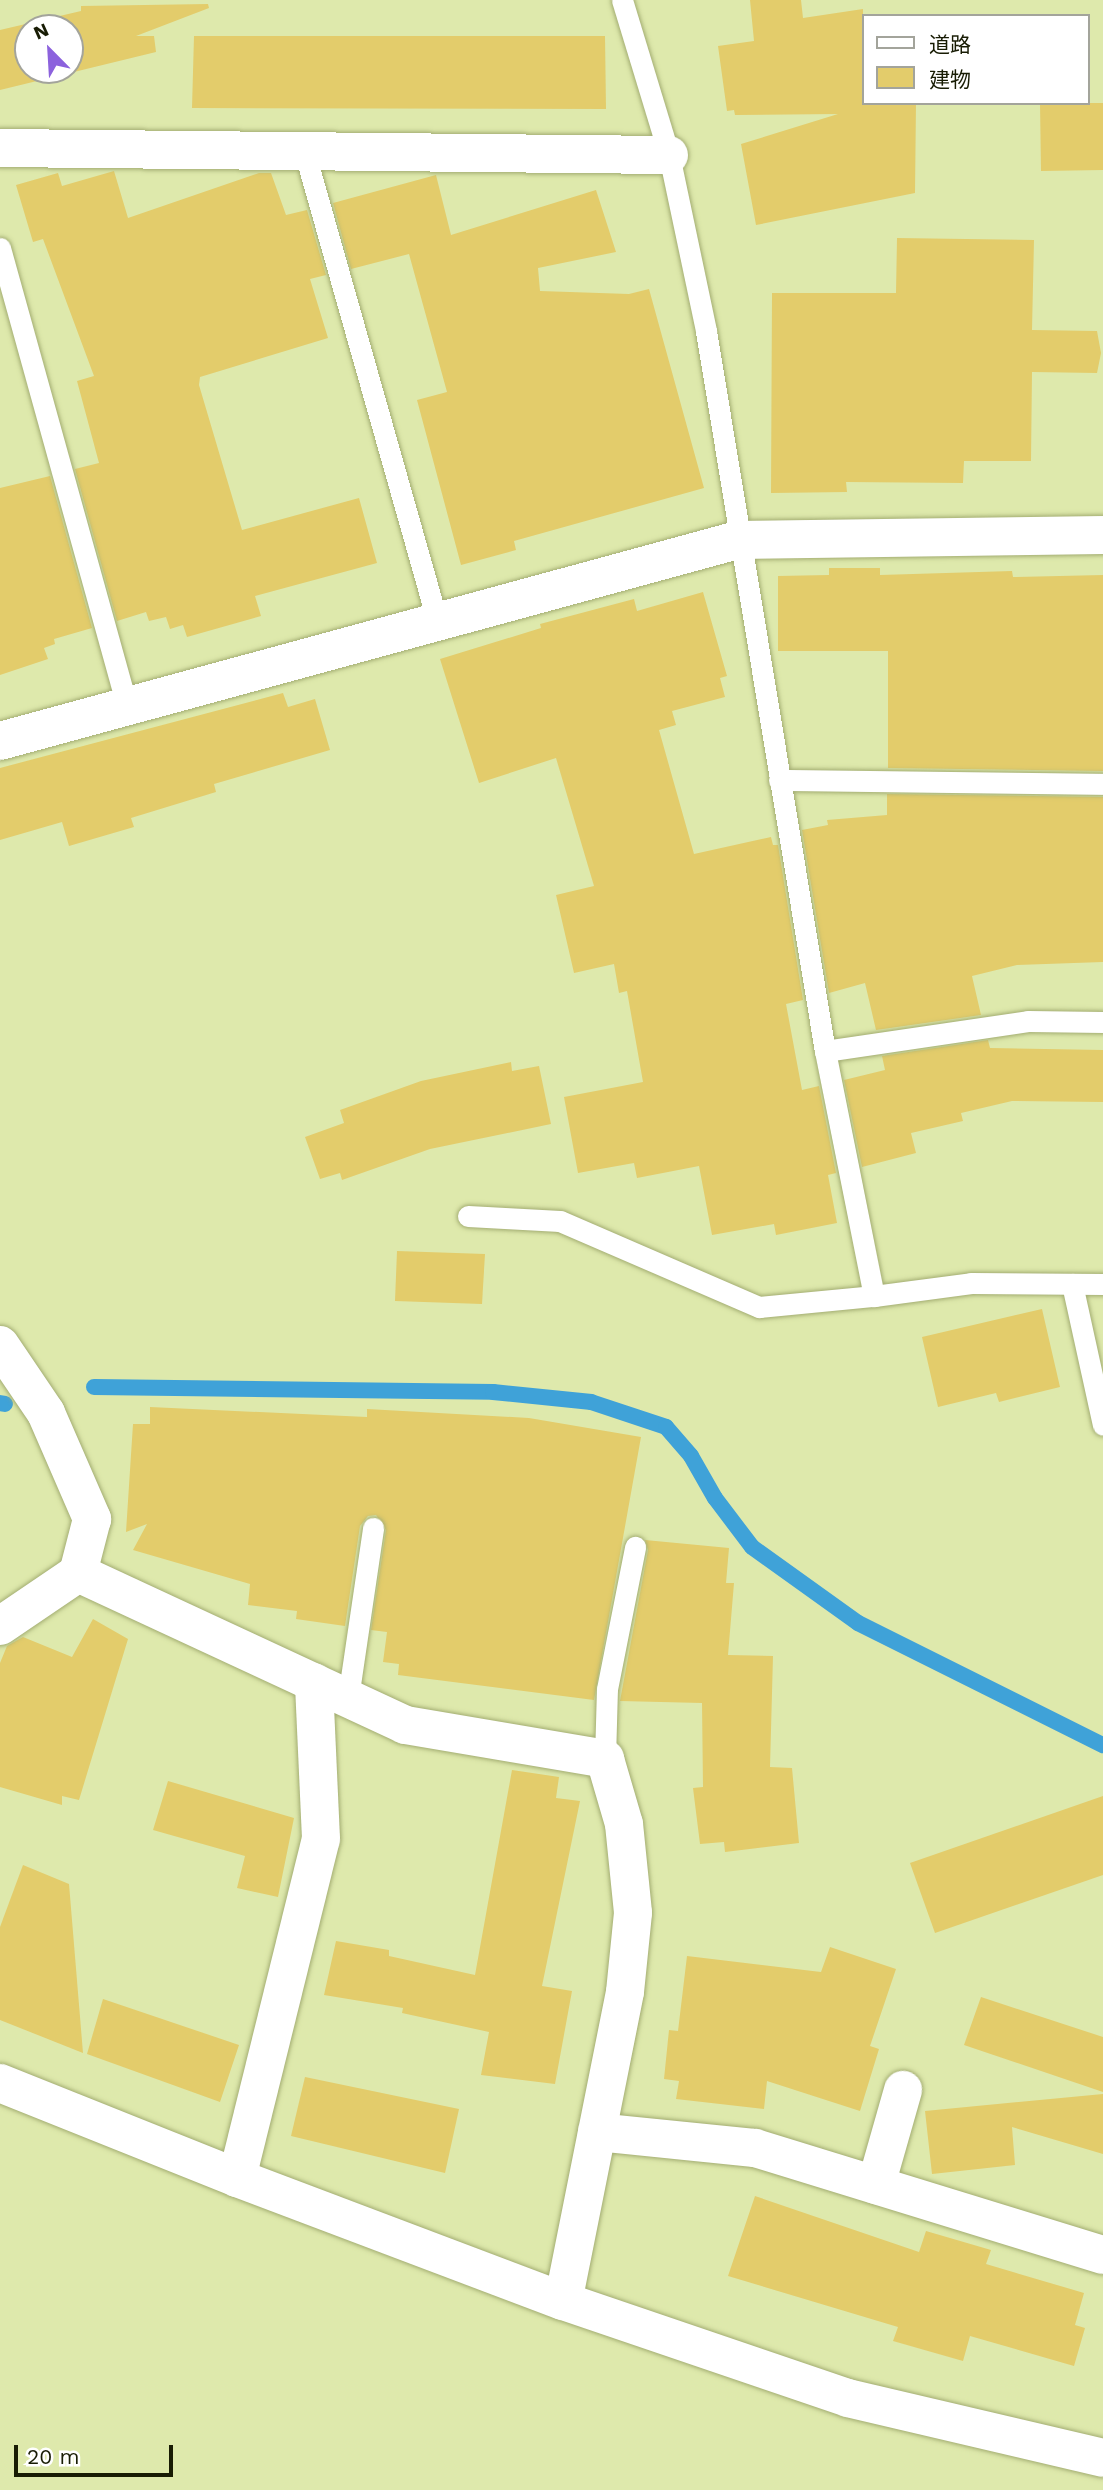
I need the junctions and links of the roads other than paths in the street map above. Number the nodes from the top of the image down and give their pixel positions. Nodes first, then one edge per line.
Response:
1 (622, 0) edge
2 (0, 148) edge
3 (304, 150) junction
4 (669, 155) junction
5 (0, 248) edge
6 (1103, 535) edge
7 (738, 540) junction
8 (438, 625) junction
9 (127, 706) junction
10 (0, 741) edge
11 (779, 780) junction
12 (1103, 784) edge
13 (1103, 1022) edge
14 (824, 1051) junction
15 (468, 1216) dead end
16 (1072, 1284) junction
17 (1103, 1284) edge
18 (874, 1296) junction
19 (0, 1345) edge
20 (1103, 1425) edge
21 (373, 1528) dead end
22 (635, 1547) dead end
23 (78, 1573) junction
24 (0, 1626) edge
25 (314, 1682) junction
26 (348, 1698) junction
27 (606, 1759) junction
28 (0, 2083) edge
29 (903, 2090) dead end
30 (597, 2132) junction
31 (237, 2178) junction
32 (876, 2185) junction
33 (1103, 2255) edge
34 (563, 2301) junction
35 (1103, 2458) edge

1 - 4 lane
2 - 3 street
3 - 4 street
3 - 8 lane
4 - 7 lane
5 - 9 lane
6 - 7 street
7 - 8 street
7 - 11 lane
8 - 9 street
9 - 10 street
11 - 12 lane
11 - 14 lane
13 - 14 lane
14 - 18 lane
15 - 18 lane
16 - 17 lane
16 - 18 lane
16 - 20 lane
19 - 23 street
21 - 26 lane
22 - 27 lane
23 - 24 street
23 - 25 street
25 - 26 street
25 - 31 street
26 - 27 street
27 - 30 street
28 - 31 street
29 - 32 street
30 - 32 street
30 - 34 street
31 - 34 street
32 - 33 street
34 - 35 street

